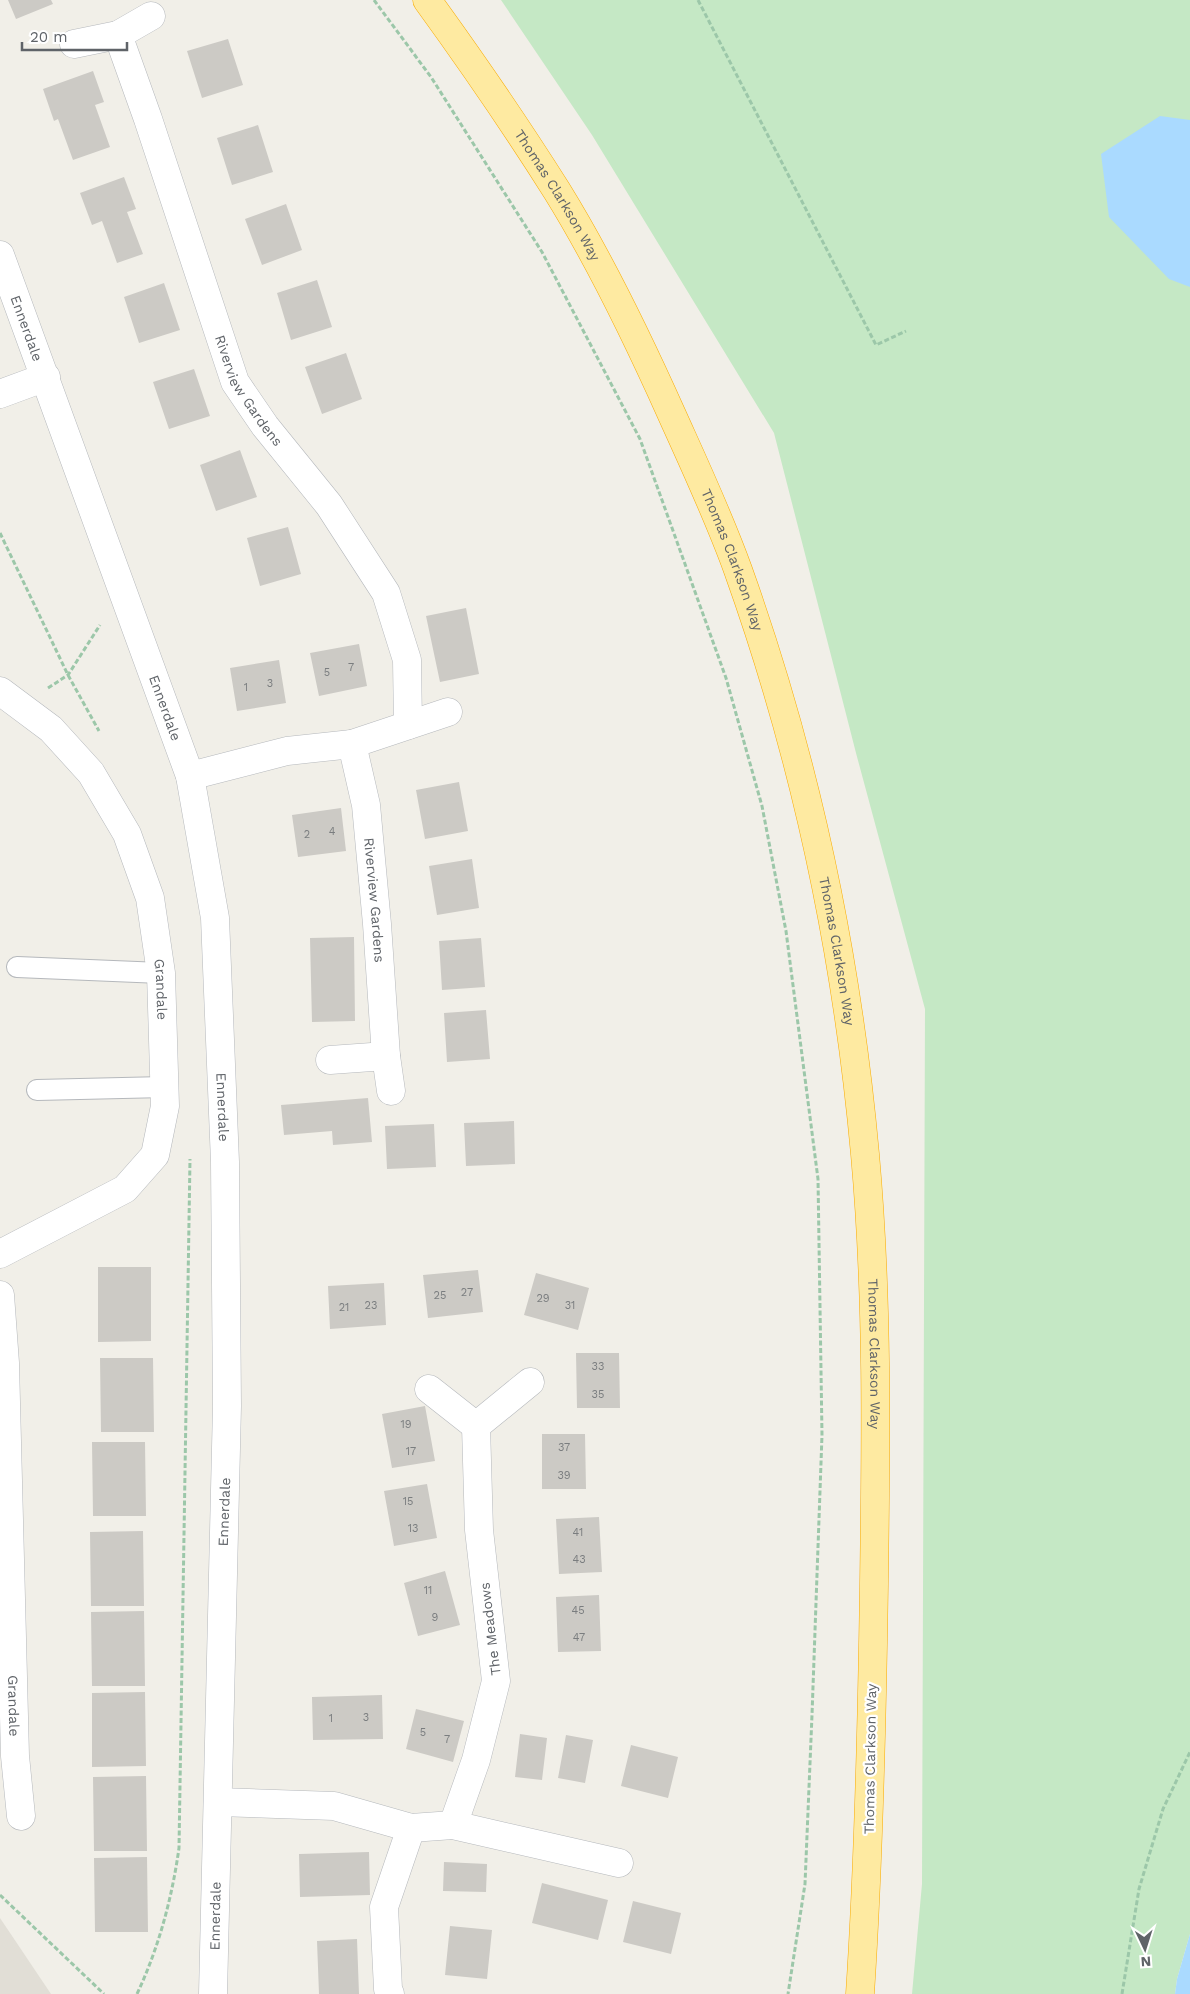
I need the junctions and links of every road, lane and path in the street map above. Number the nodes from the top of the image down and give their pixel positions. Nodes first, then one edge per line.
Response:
1 (374, 0) edge
2 (427, 0) edge
3 (698, 0) edge
4 (151, 16) dead end
5 (118, 35) junction
6 (74, 44) dead end
7 (0, 255) edge
8 (906, 331) dead end
9 (46, 377) junction
10 (0, 394) edge
11 (102, 622) dead end
12 (9, 698) edge
13 (448, 712) dead end
14 (408, 725) junction
15 (352, 744) junction
16 (190, 776) junction
17 (17, 967) dead end
18 (161, 973) junction
19 (386, 1056) junction
20 (330, 1060) dead end
21 (165, 1087) junction
22 (37, 1090) dead end
23 (391, 1091) dead end
24 (190, 1153) dead end
25 (0, 1254) edge
26 (0, 1295) edge
27 (530, 1382) dead end
28 (429, 1389) dead end
29 (476, 1426) junction
30 (1190, 1752) edge
31 (7, 1756) edge
32 (218, 1802) junction
33 (22, 1816) dead end
34 (452, 1825) junction
35 (411, 1828) junction
36 (619, 1863) dead end
37 (0, 1896) edge
38 (104, 1994) edge
39 (137, 1994) edge
40 (214, 1994) edge
41 (390, 1994) edge
42 (788, 1994) edge
43 (860, 1994) edge
44 (1122, 1994) edge

1 - 42 path
2 - 43 highway, Thomas Clarkson Way
3 - 8 path
4 - 5 street
5 - 6 street
5 - 14 street, Riverview Gardens
7 - 9 street, Ennerdale
9 - 10 street
9 - 16 street, Ennerdale
11 - 12 path
12 - 18 street, Grandale
13 - 14 street
14 - 15 street
15 - 16 street
15 - 19 street, Riverview Gardens
16 - 32 street, Ennerdale
17 - 18 lane
18 - 21 street, Grandale
19 - 20 street
19 - 23 street, Riverview Gardens
21 - 22 lane
21 - 25 street, Grandale
24 - 39 path
26 - 31 street, Grandale
27 - 29 street
28 - 29 street
29 - 34 street, The Meadows
30 - 44 path
31 - 33 street, Grandale
32 - 35 street
32 - 40 street, Ennerdale
34 - 35 street
34 - 36 street
35 - 41 street
37 - 38 path

